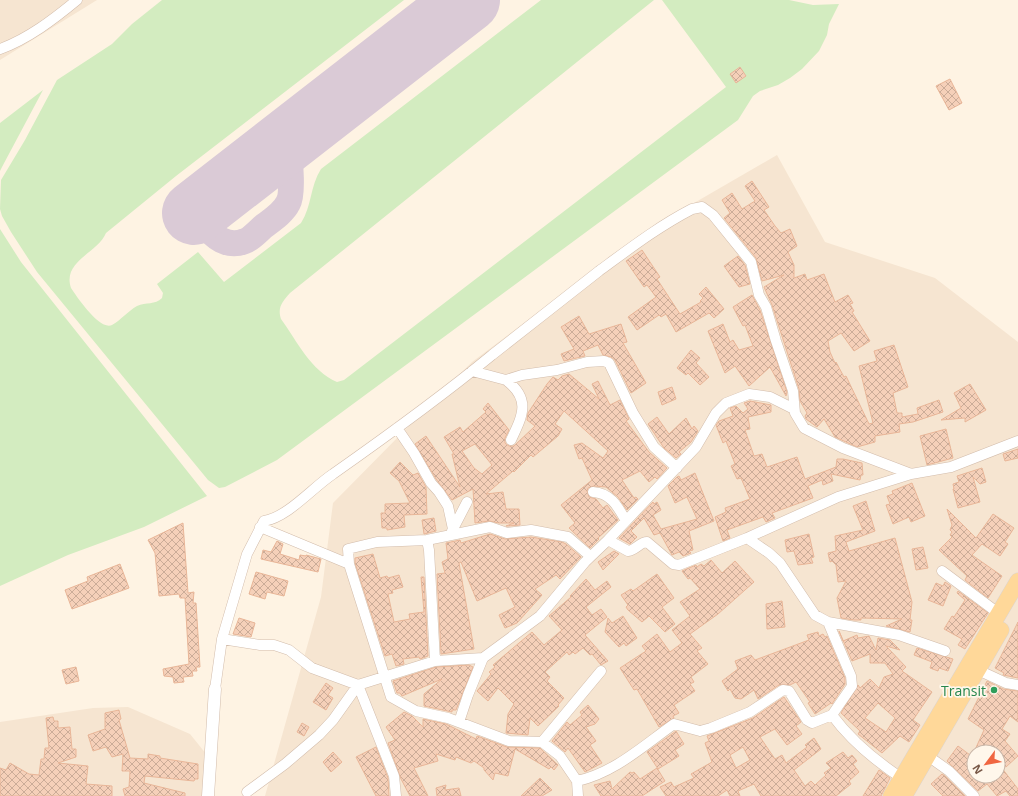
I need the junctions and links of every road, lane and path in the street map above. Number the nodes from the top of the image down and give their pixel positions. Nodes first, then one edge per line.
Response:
1 (77, 0) edge
2 (0, 49) edge
3 (472, 371) junction
4 (506, 380) junction
5 (794, 409) junction
6 (397, 428) junction
7 (511, 440) dead end
8 (1018, 441) edge
9 (677, 468) junction
10 (911, 474) junction
11 (594, 492) dead end
12 (467, 502) dead end
13 (626, 521) junction
14 (260, 527) junction
15 (452, 532) junction
16 (747, 538) junction
17 (427, 540) junction
18 (608, 540) junction
19 (590, 556) junction
20 (349, 564) junction
21 (942, 571) dead end
22 (1018, 581) edge
23 (1015, 599) edge
24 (998, 614) junction
25 (828, 622) junction
26 (222, 639) junction
27 (945, 651) dead end
28 (484, 658) junction
29 (436, 661) junction
30 (978, 670) junction
31 (600, 671) dead end
32 (384, 676) junction
33 (358, 685) junction
34 (1018, 685) edge
35 (215, 689) joint
36 (832, 715) junction
37 (460, 722) junction
38 (542, 742) junction
39 (928, 756) junction
40 (577, 781) junction
41 (906, 786) edge
42 (247, 792) dead end
43 (208, 796) edge
44 (396, 796) edge
45 (578, 796) edge
46 (891, 796) edge
47 (974, 796) edge

1 - 2 street
3 - 4 street
3 - 5 street
3 - 6 street
4 - 7 street
4 - 9 street
5 - 9 street
5 - 10 street
6 - 14 street
6 - 15 street
8 - 10 street
9 - 13 street
10 - 16 street
11 - 13 street
12 - 15 street
13 - 18 street
14 - 20 street
14 - 26 street
15 - 17 street
15 - 19 street
16 - 18 street
16 - 25 street
17 - 20 street
17 - 29 street
18 - 19 street
19 - 28 street
20 - 32 street
21 - 24 street
22 - 23 main road
23 - 24 main road
23 - 30 main road
24 - 41 main road
25 - 27 street
25 - 36 street
26 - 33 street
26 - 35 street
28 - 29 street
28 - 37 street
29 - 32 street
30 - 34 street
30 - 39 main road
31 - 38 street
32 - 33 street
32 - 37 street
33 - 42 street
33 - 44 street
35 - 43 street
36 - 40 street
36 - 41 street
37 - 38 street
38 - 40 street
39 - 41 main road
39 - 47 street
40 - 45 street
41 - 46 main road

